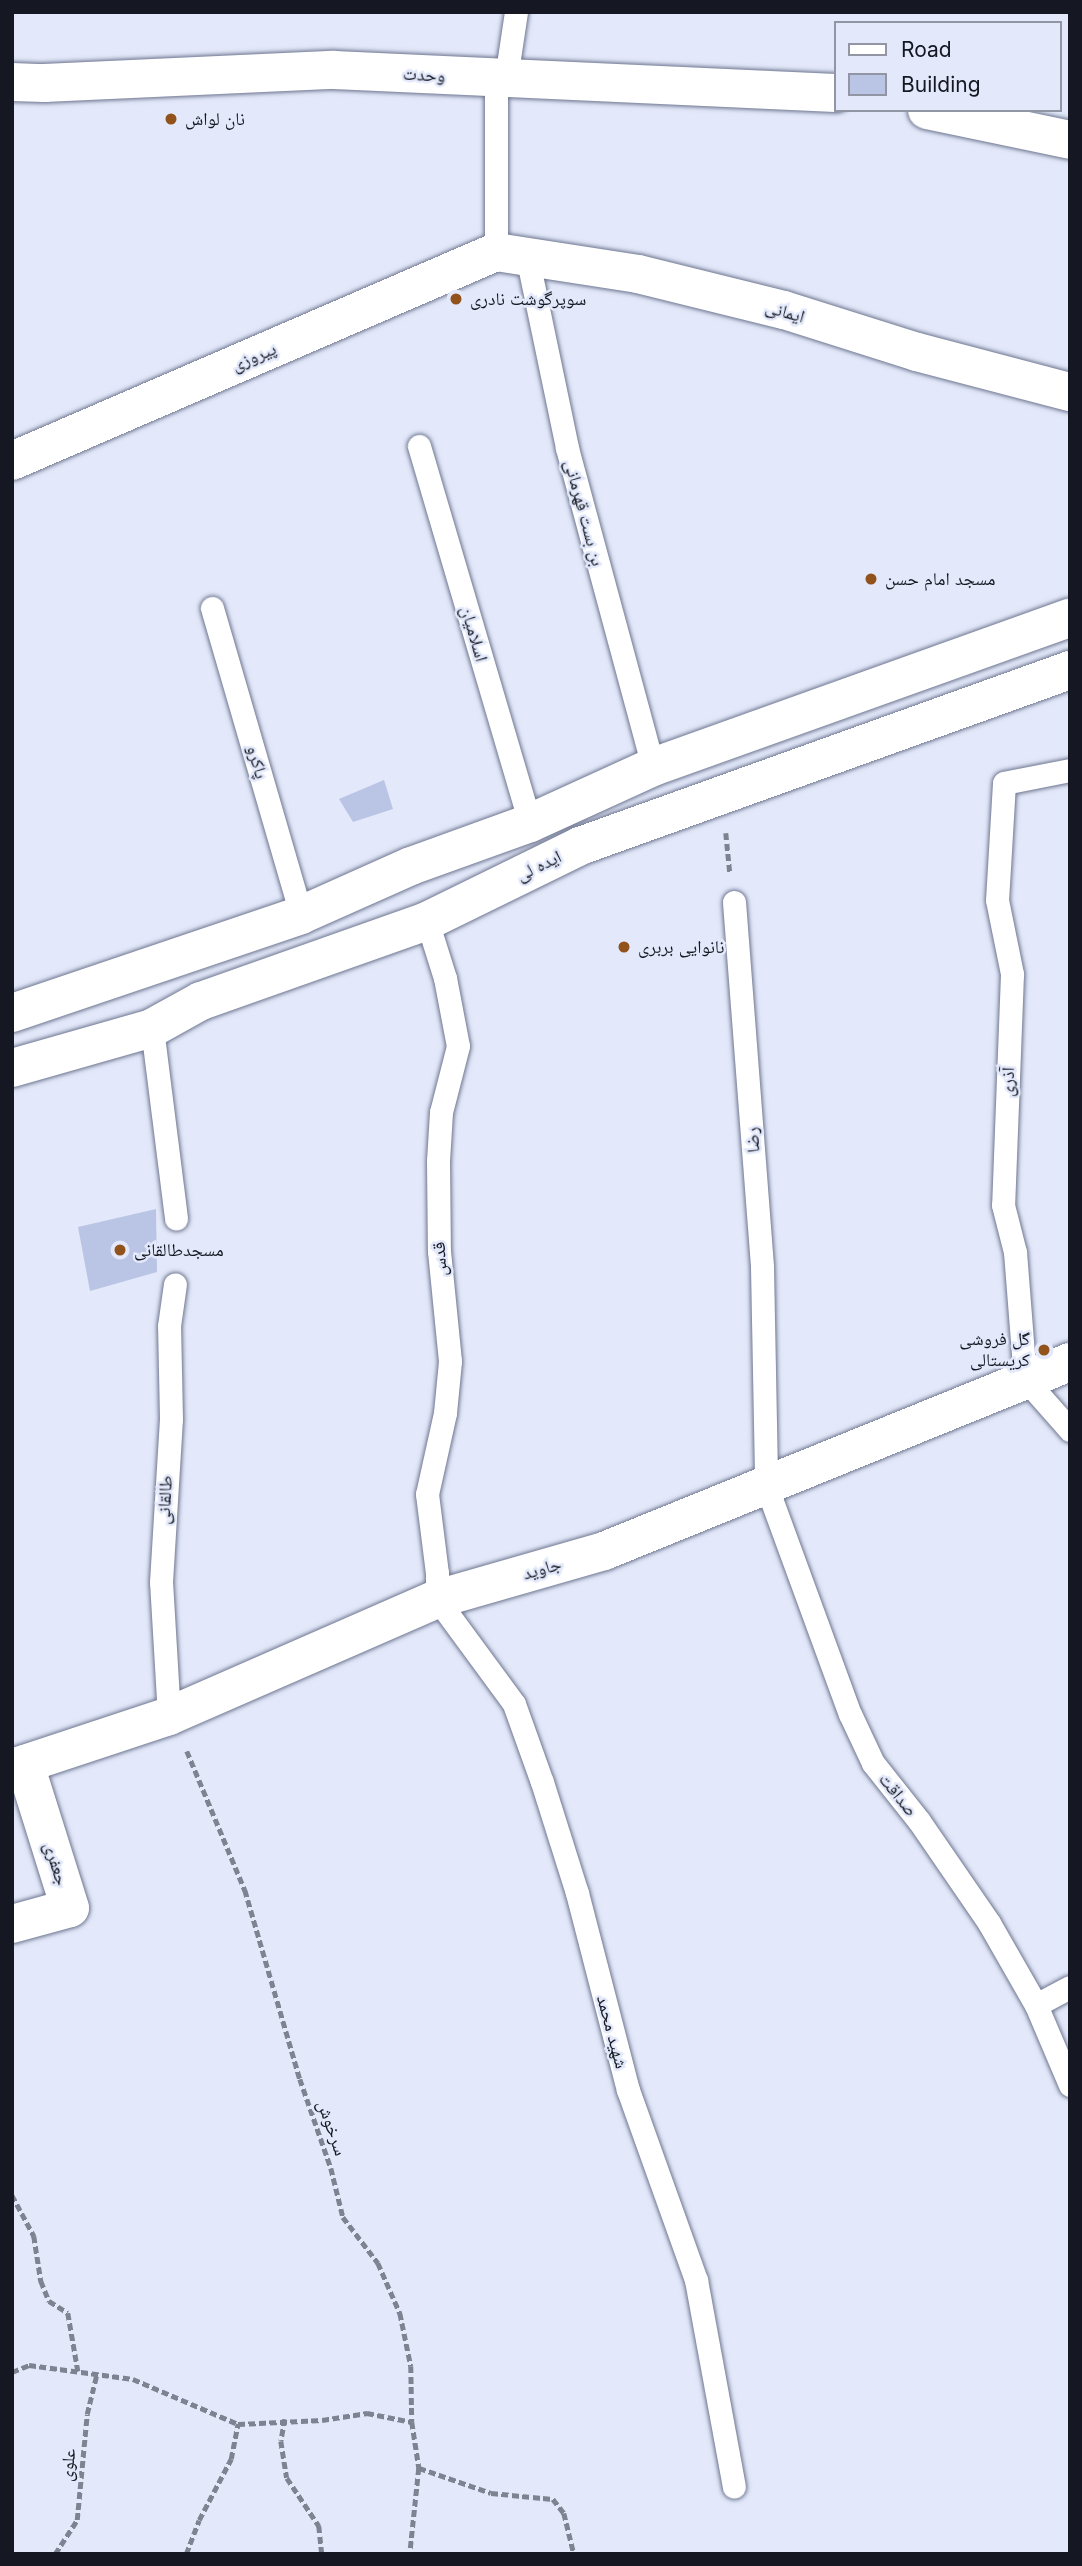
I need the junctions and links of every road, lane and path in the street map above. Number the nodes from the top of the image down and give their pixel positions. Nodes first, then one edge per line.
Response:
1 (516, 12) edge
2 (501, 78) junction
3 (12, 82) edge
4 (834, 93) edge
5 (937, 112) edge
6 (1070, 140) edge
7 (512, 254) junction
8 (1070, 392) edge
9 (419, 446) dead end
10 (12, 461) edge
11 (212, 608) dead end
12 (1070, 618) edge
13 (1070, 670) edge
14 (653, 767) junction
15 (1070, 770) edge
16 (721, 795) junction
17 (530, 823) junction
18 (411, 866) junction
19 (734, 902) joint
20 (301, 915) junction
21 (427, 921) junction
22 (12, 1013) edge
23 (152, 1028) junction
24 (12, 1068) edge
25 (176, 1218) dead end
26 (175, 1284) dead end
27 (1070, 1362) edge
28 (1025, 1379) junction
29 (1070, 1430) edge
30 (766, 1485) junction
31 (437, 1599) junction
32 (169, 1716) junction
33 (19, 1766) edge
34 (12, 1924) edge
35 (1070, 1987) edge
36 (1036, 2005) junction
37 (1070, 2085) edge
38 (12, 2195) edge
39 (78, 2371) junction
40 (12, 2372) edge
41 (96, 2373) junction
42 (285, 2420) junction
43 (412, 2422) junction
44 (238, 2424) junction
45 (419, 2468) junction
46 (734, 2487) dead end
47 (55, 2554) edge
48 (186, 2554) edge
49 (322, 2554) edge
50 (410, 2554) edge
51 (574, 2554) edge

1 - 2 lane, بن بست قهرمانی
2 - 3 street, وحدت
2 - 4 street, وحدت
2 - 7 lane, بن بست قهرمانی
5 - 6 street
7 - 8 street, ایمانی
7 - 10 street, پیروزی
7 - 14 lane, بن بست قهرمانی
9 - 17 lane, اسلامیان
11 - 20 lane, پاکرو
12 - 14 street
13 - 16 street, ایده لى
14 - 17 street
15 - 28 lane, آذری
16 - 19 path
16 - 21 street, ایده لى
17 - 18 street
18 - 20 street
18 - 21 street
19 - 30 lane, رضا
20 - 22 street
21 - 23 street, ایده لى
21 - 31 lane, قدس
23 - 24 street, ایده لى
23 - 25 lane
26 - 32 lane, طالقانی
27 - 28 street, جاوید
28 - 29 lane
28 - 30 street, جاوید
30 - 31 street, جاوید
30 - 36 lane, صداقت
31 - 32 street, جاوید
31 - 46 lane, شهید محمد
32 - 33 street, جاوید
32 - 43 path, سرخوش
33 - 34 street, جعفری
35 - 36 lane
36 - 37 lane, صداقت
38 - 39 path
39 - 40 path
39 - 41 path
41 - 44 path
41 - 47 path, علوی
42 - 43 path
42 - 44 path
42 - 49 path
43 - 45 path, سرخوش
44 - 48 path
45 - 50 path, سرخوش
45 - 51 path

